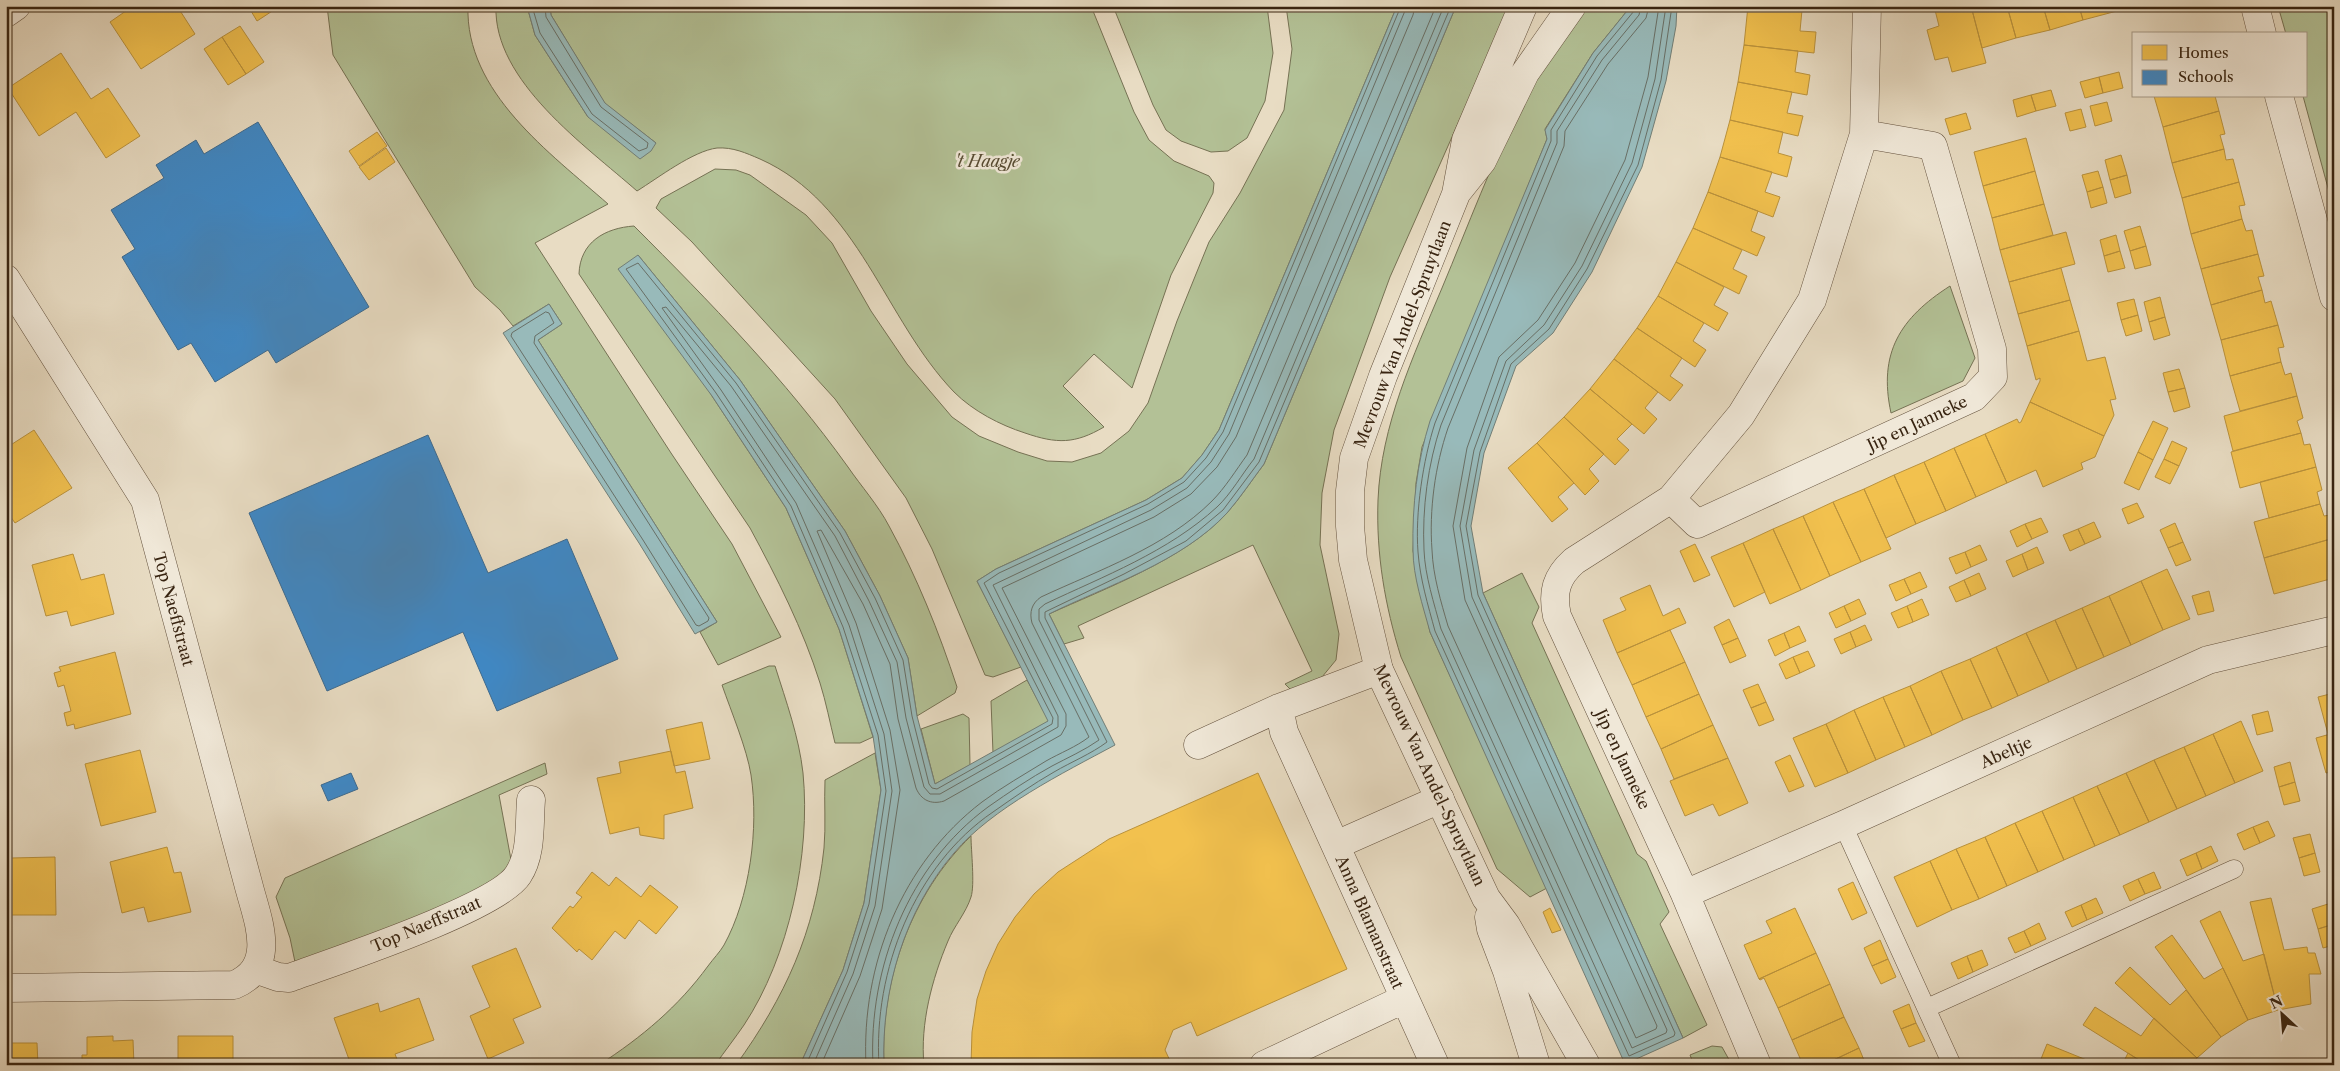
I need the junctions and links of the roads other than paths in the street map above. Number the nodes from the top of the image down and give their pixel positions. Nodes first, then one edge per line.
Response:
1 (16, 6) edge
2 (1523, 6) edge
3 (1572, 6) edge
4 (1867, 6) edge
5 (2255, 6) edge
6 (6, 13) edge
7 (2262, 32) edge
8 (2280, 98) edge
9 (1864, 134) junction
10 (1456, 194) junction
11 (6, 279) edge
12 (2334, 297) edge
13 (1671, 499) junction
14 (2334, 630) edge
15 (1379, 670) junction
16 (1279, 708) junction
17 (1198, 746) dead end
18 (1440, 799) junction
19 (531, 800) dead end
20 (1843, 825) junction
21 (1336, 845) junction
22 (2234, 869) dead end
23 (1685, 894) junction
24 (1486, 898) junction
25 (255, 969) junction
26 (6, 988) edge
27 (1404, 999) junction
28 (1927, 1008) junction
29 (1264, 1065) edge
30 (1435, 1065) edge
31 (1536, 1065) edge
32 (1586, 1065) edge
33 (1757, 1065) edge
34 (1952, 1065) edge

1 - 6 street
2 - 10 street, Mevrouw Van Andel-Spruytlaan
3 - 10 street, Mevrouw Van Andel-Spruytlaan
4 - 9 street, Jip en Janneke
5 - 7 street
8 - 12 street
9 - 13 street, Jip en Janneke
9 - 13 street, Jip en Janneke
10 - 15 street, Mevrouw Van Andel-Spruytlaan
11 - 25 street, Top Naeffstraat
13 - 23 street, Jip en Janneke
14 - 20 street, Abeltje
15 - 16 street
15 - 18 street, Mevrouw Van Andel-Spruytlaan
16 - 17 street
16 - 21 street, Anna Blamanstraat
18 - 21 street, Anna Blamanstraat
18 - 24 street, Mevrouw Van Andel-Spruytlaan
19 - 25 street, Top Naeffstraat
20 - 23 street, Abeltje
20 - 28 lane
21 - 27 street, Anna Blamanstraat
22 - 28 lane
23 - 33 street, Jip en Janneke
24 - 31 street, Mevrouw Van Andel-Spruytlaan
24 - 32 street, Mevrouw Van Andel-Spruytlaan
25 - 26 street
27 - 29 street, Anna Blamanstraat
27 - 30 street, Anna Blamanstraat
28 - 34 lane

